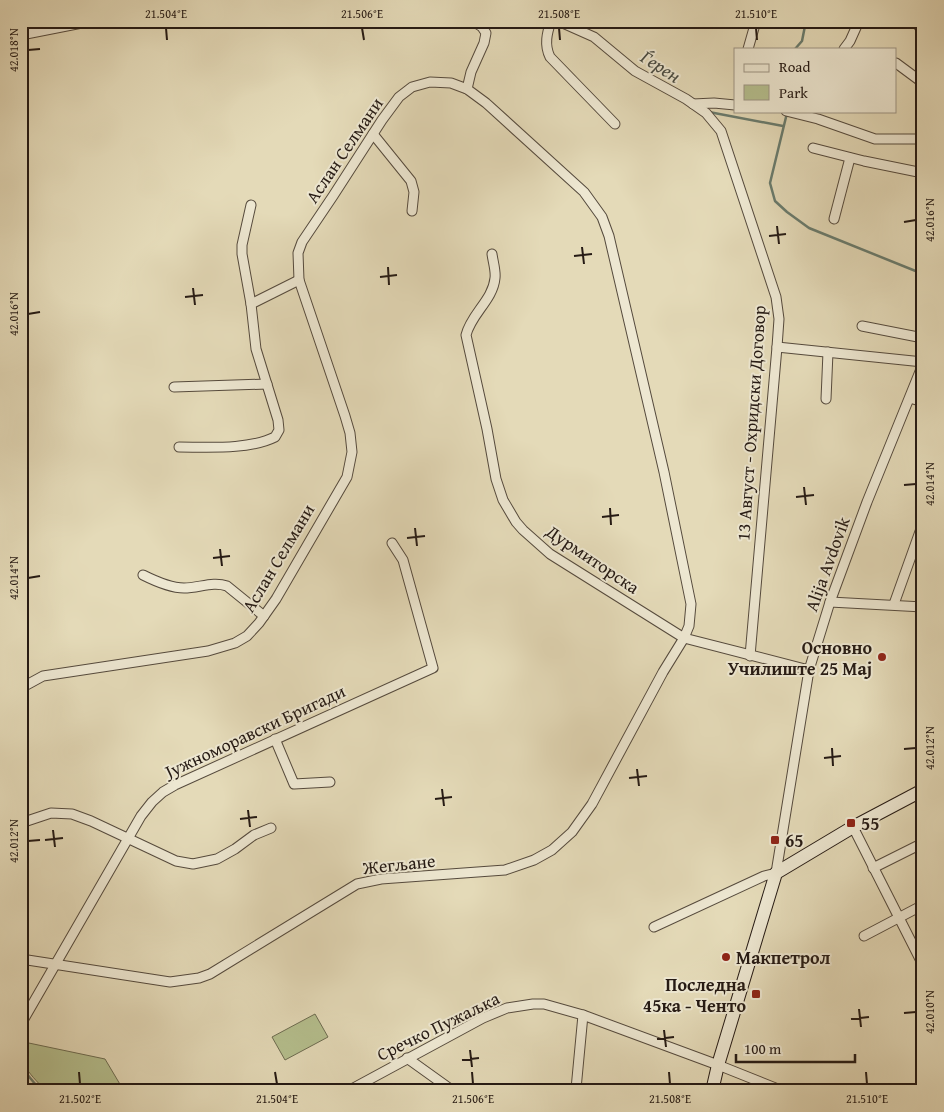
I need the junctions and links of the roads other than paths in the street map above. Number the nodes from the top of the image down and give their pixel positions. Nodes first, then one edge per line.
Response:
1 (92, 21) edge
2 (473, 21) edge
3 (551, 21) edge
4 (558, 21) edge
5 (756, 21) edge
6 (859, 21) edge
7 (915, 21) edge
8 (577, 25) edge
9 (923, 32) edge
10 (21, 36) edge
11 (748, 48) edge
12 (845, 48) edge
13 (896, 64) edge
14 (923, 83) edge
15 (467, 89) junction
16 (694, 104) junction
17 (734, 105) edge
18 (794, 112) edge
19 (615, 124) dead end
20 (373, 134) junction
21 (923, 140) edge
22 (813, 148) dead end
23 (850, 158) junction
24 (923, 173) edge
25 (251, 206) dead end
26 (412, 211) dead end
27 (834, 219) dead end
28 (492, 254) dead end
29 (298, 280) junction
30 (251, 304) junction
31 (862, 326) dead end
32 (923, 338) edge
33 (777, 347) junction
34 (828, 352) junction
35 (923, 363) edge
36 (267, 384) junction
37 (174, 387) dead end
38 (910, 398) junction
39 (826, 399) dead end
40 (923, 402) edge
41 (179, 447) dead end
42 (923, 523) edge
43 (392, 543) dead end
44 (143, 575) dead end
45 (830, 602) junction
46 (894, 604) junction
47 (923, 607) edge
48 (264, 616) junction
49 (684, 638) junction
50 (750, 656) junction
51 (809, 670) junction
52 (21, 688) edge
53 (275, 739) junction
54 (330, 782) dead end
55 (923, 790) edge
56 (21, 823) edge
57 (853, 827) junction
58 (271, 828) dead end
59 (126, 839) junction
60 (922, 845) edge
61 (873, 868) junction
62 (776, 873) junction
63 (923, 905) edge
64 (899, 917) junction
65 (654, 927) dead end
66 (864, 936) dead end
67 (21, 959) edge
68 (55, 964) junction
69 (923, 965) edge
70 (583, 1015) junction
71 (21, 1024) edge
72 (407, 1058) junction
73 (718, 1065) junction
74 (348, 1091) edge
75 (454, 1091) edge
76 (574, 1091) edge
77 (712, 1091) edge
78 (783, 1091) edge

1 - 10 street
2 - 15 street
3 - 19 street
4 - 8 street, 13 Август - Охридски Договор
5 - 11 street
6 - 12 street
7 - 9 street
8 - 16 street, 13 Август - Охридски Договор
13 - 14 street
15 - 20 street, Аслан Селмани
15 - 49 street, Аслан Селмани
16 - 17 street
16 - 33 street, 13 Август - Охридски Договор
18 - 21 street
20 - 26 street
20 - 29 street, Аслан Селмани
22 - 23 street
23 - 24 street
23 - 27 street
25 - 30 street
28 - 49 street, Дурмиторска
29 - 30 street
29 - 48 street, Аслан Селмани
30 - 36 street
31 - 32 street
33 - 34 street
33 - 50 street, 13 Август - Охридски Договор
34 - 35 street
34 - 39 street
35 - 38 street, Alija Avdovik
36 - 37 street
36 - 41 street
38 - 40 street
38 - 45 street, Alija Avdovik
42 - 46 street
43 - 53 street, Јужноморавски Бригади
44 - 48 street
45 - 46 street
45 - 51 street, Alija Avdovik
46 - 47 street
48 - 52 street, Аслан Селмани
49 - 50 street, Дурмиторска
49 - 68 street, Жегљане
50 - 51 street, Дурмиторска
51 - 62 street, Alija Avdovik
53 - 54 street
53 - 59 street, Јужноморавски Бригади
55 - 57 main road
56 - 59 street
57 - 61 street
57 - 62 main road
58 - 59 street
59 - 68 street, Јужноморавски Бригади
60 - 61 street
61 - 64 street
62 - 65 street
62 - 73 main road
63 - 64 street
64 - 66 street
64 - 69 street
67 - 68 street, Жегљане
68 - 71 street, Јужноморавски Бригади
70 - 72 street, Сречко Пужаљка
70 - 73 street, Сречко Пужаљка
70 - 76 street
72 - 74 street, Сречко Пужаљка
72 - 75 street
73 - 77 main road
73 - 78 street, Сречко Пужаљка

